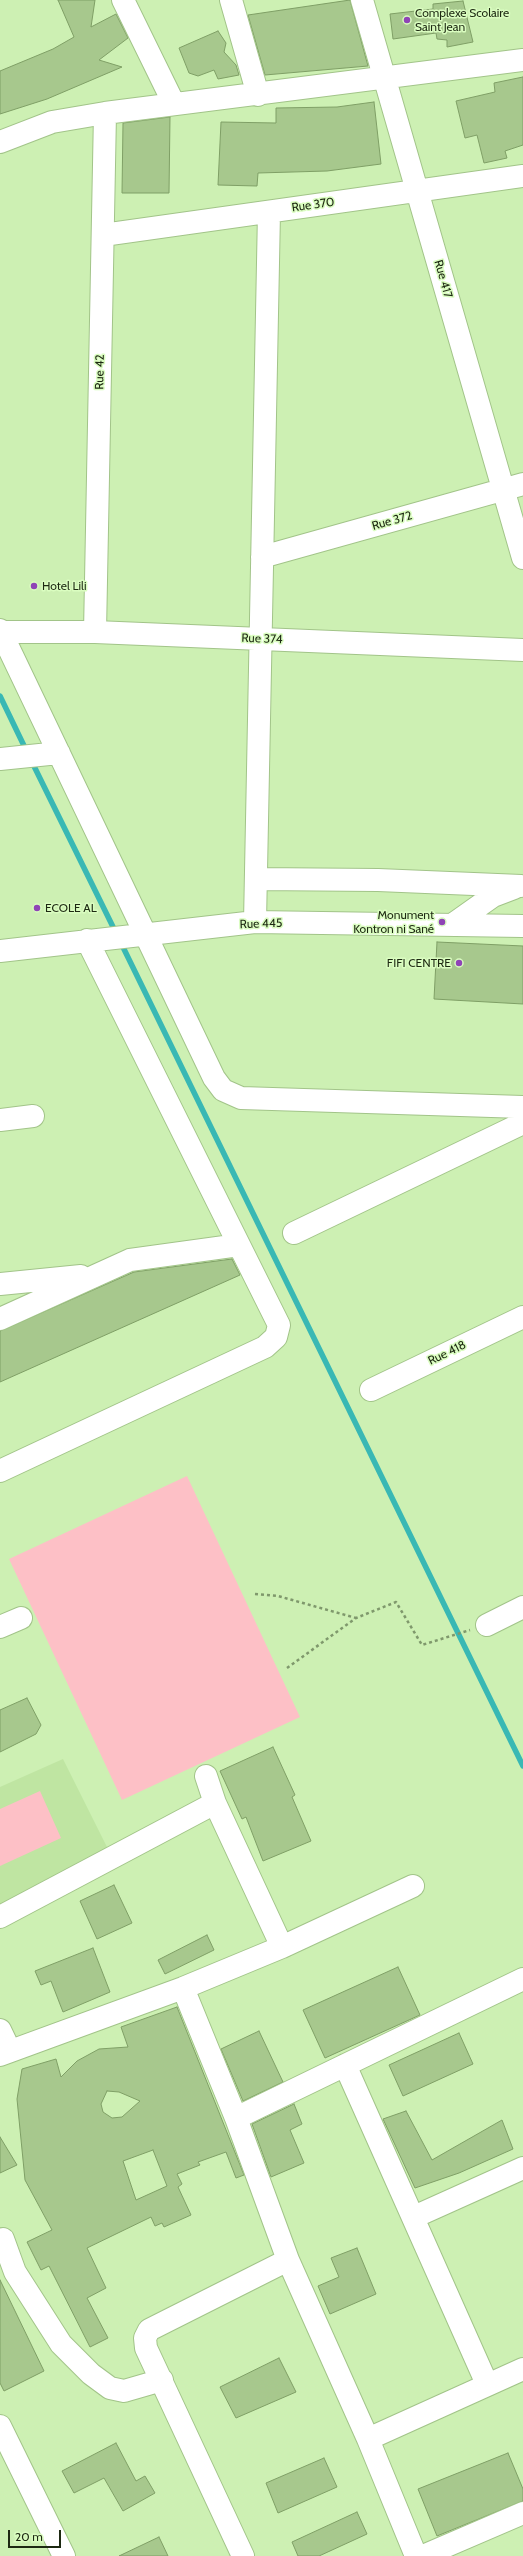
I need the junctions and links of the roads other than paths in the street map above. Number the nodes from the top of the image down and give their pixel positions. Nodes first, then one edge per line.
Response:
1 (123, 0) edge
2 (231, 0) edge
3 (362, 0) edge
4 (523, 60) edge
5 (385, 78) junction
6 (258, 95) junction
7 (174, 104) junction
8 (105, 113) junction
9 (0, 142) edge
10 (523, 176) edge
11 (417, 191) junction
12 (268, 212) junction
13 (103, 235) junction
14 (513, 487) edge
15 (262, 557) junction
16 (523, 558) edge
17 (0, 631) edge
18 (95, 632) junction
19 (260, 639) junction
20 (523, 650) edge
21 (59, 753) junction
22 (0, 759) edge
23 (256, 879) junction
24 (522, 886) edge
25 (255, 922) junction
26 (452, 925) junction
27 (523, 926) edge
28 (138, 934) junction
29 (91, 940) junction
30 (0, 951) edge
31 (523, 1106) edge
32 (33, 1116) dead end
33 (0, 1120) edge
34 (523, 1123) edge
35 (294, 1232) dead end
36 (239, 1245) junction
37 (100, 1273) junction
38 (0, 1284) edge
39 (523, 1318) edge
40 (0, 1319) edge
41 (372, 1390) dead end
42 (0, 1470) edge
43 (523, 1607) edge
44 (21, 1618) dead end
45 (487, 1625) road end
46 (0, 1627) edge
47 (206, 1776) dead end
48 (215, 1803) junction
49 (413, 1886) dead end
50 (0, 1917) edge
51 (282, 1947) junction
52 (523, 1980) edge
53 (182, 1988) junction
54 (0, 2030) edge
55 (5, 2053) edge
56 (345, 2065) junction
57 (236, 2118) junction
58 (523, 2168) edge
59 (414, 2217) junction
60 (3, 2240) dead end
61 (288, 2260) junction
62 (523, 2369) edge
63 (162, 2380) junction
64 (487, 2384) junction
65 (0, 2426) edge
66 (368, 2439) junction
67 (7, 2456) edge
68 (523, 2513) edge
69 (64, 2556) edge
70 (243, 2556) edge
71 (416, 2556) edge
72 (424, 2556) edge

1 - 7 street
2 - 6 street
3 - 5 street, Rue 417
4 - 5 street
5 - 6 street
5 - 11 street, Rue 417
6 - 7 street
7 - 8 street
8 - 9 street
8 - 13 street, Rue 42
10 - 11 street, Rue 370
11 - 12 street, Rue 370
11 - 14 street, Rue 417
12 - 13 street, Rue 370
12 - 15 street
13 - 18 street, Rue 42
14 - 15 street, Rue 372
14 - 16 street, Rue 417
15 - 19 street
17 - 18 street, Rue 374
17 - 21 street
18 - 19 street, Rue 374
19 - 20 street, Rue 374
19 - 23 street
21 - 22 street
21 - 28 street
23 - 24 street
23 - 25 street
24 - 26 street
25 - 26 street, Rue 445
25 - 28 street, Rue 445
26 - 27 street, Rue 445
28 - 29 street, Rue 445
28 - 31 street
29 - 30 street, Rue 445
29 - 36 street
32 - 33 street
34 - 35 street
36 - 37 street
36 - 42 street
37 - 38 street
37 - 40 street
39 - 41 street, Rue 418
43 - 45 street
44 - 46 street
47 - 48 street
48 - 50 street
48 - 51 street
49 - 51 street
51 - 53 street
52 - 56 street
53 - 55 street
53 - 57 street
54 - 55 street
56 - 57 street
56 - 59 street
57 - 61 street
58 - 59 street
59 - 64 street
60 - 63 street
61 - 63 street
61 - 66 street
62 - 64 street
63 - 70 street
64 - 66 street
65 - 67 street
66 - 71 street
67 - 69 street
68 - 72 street

